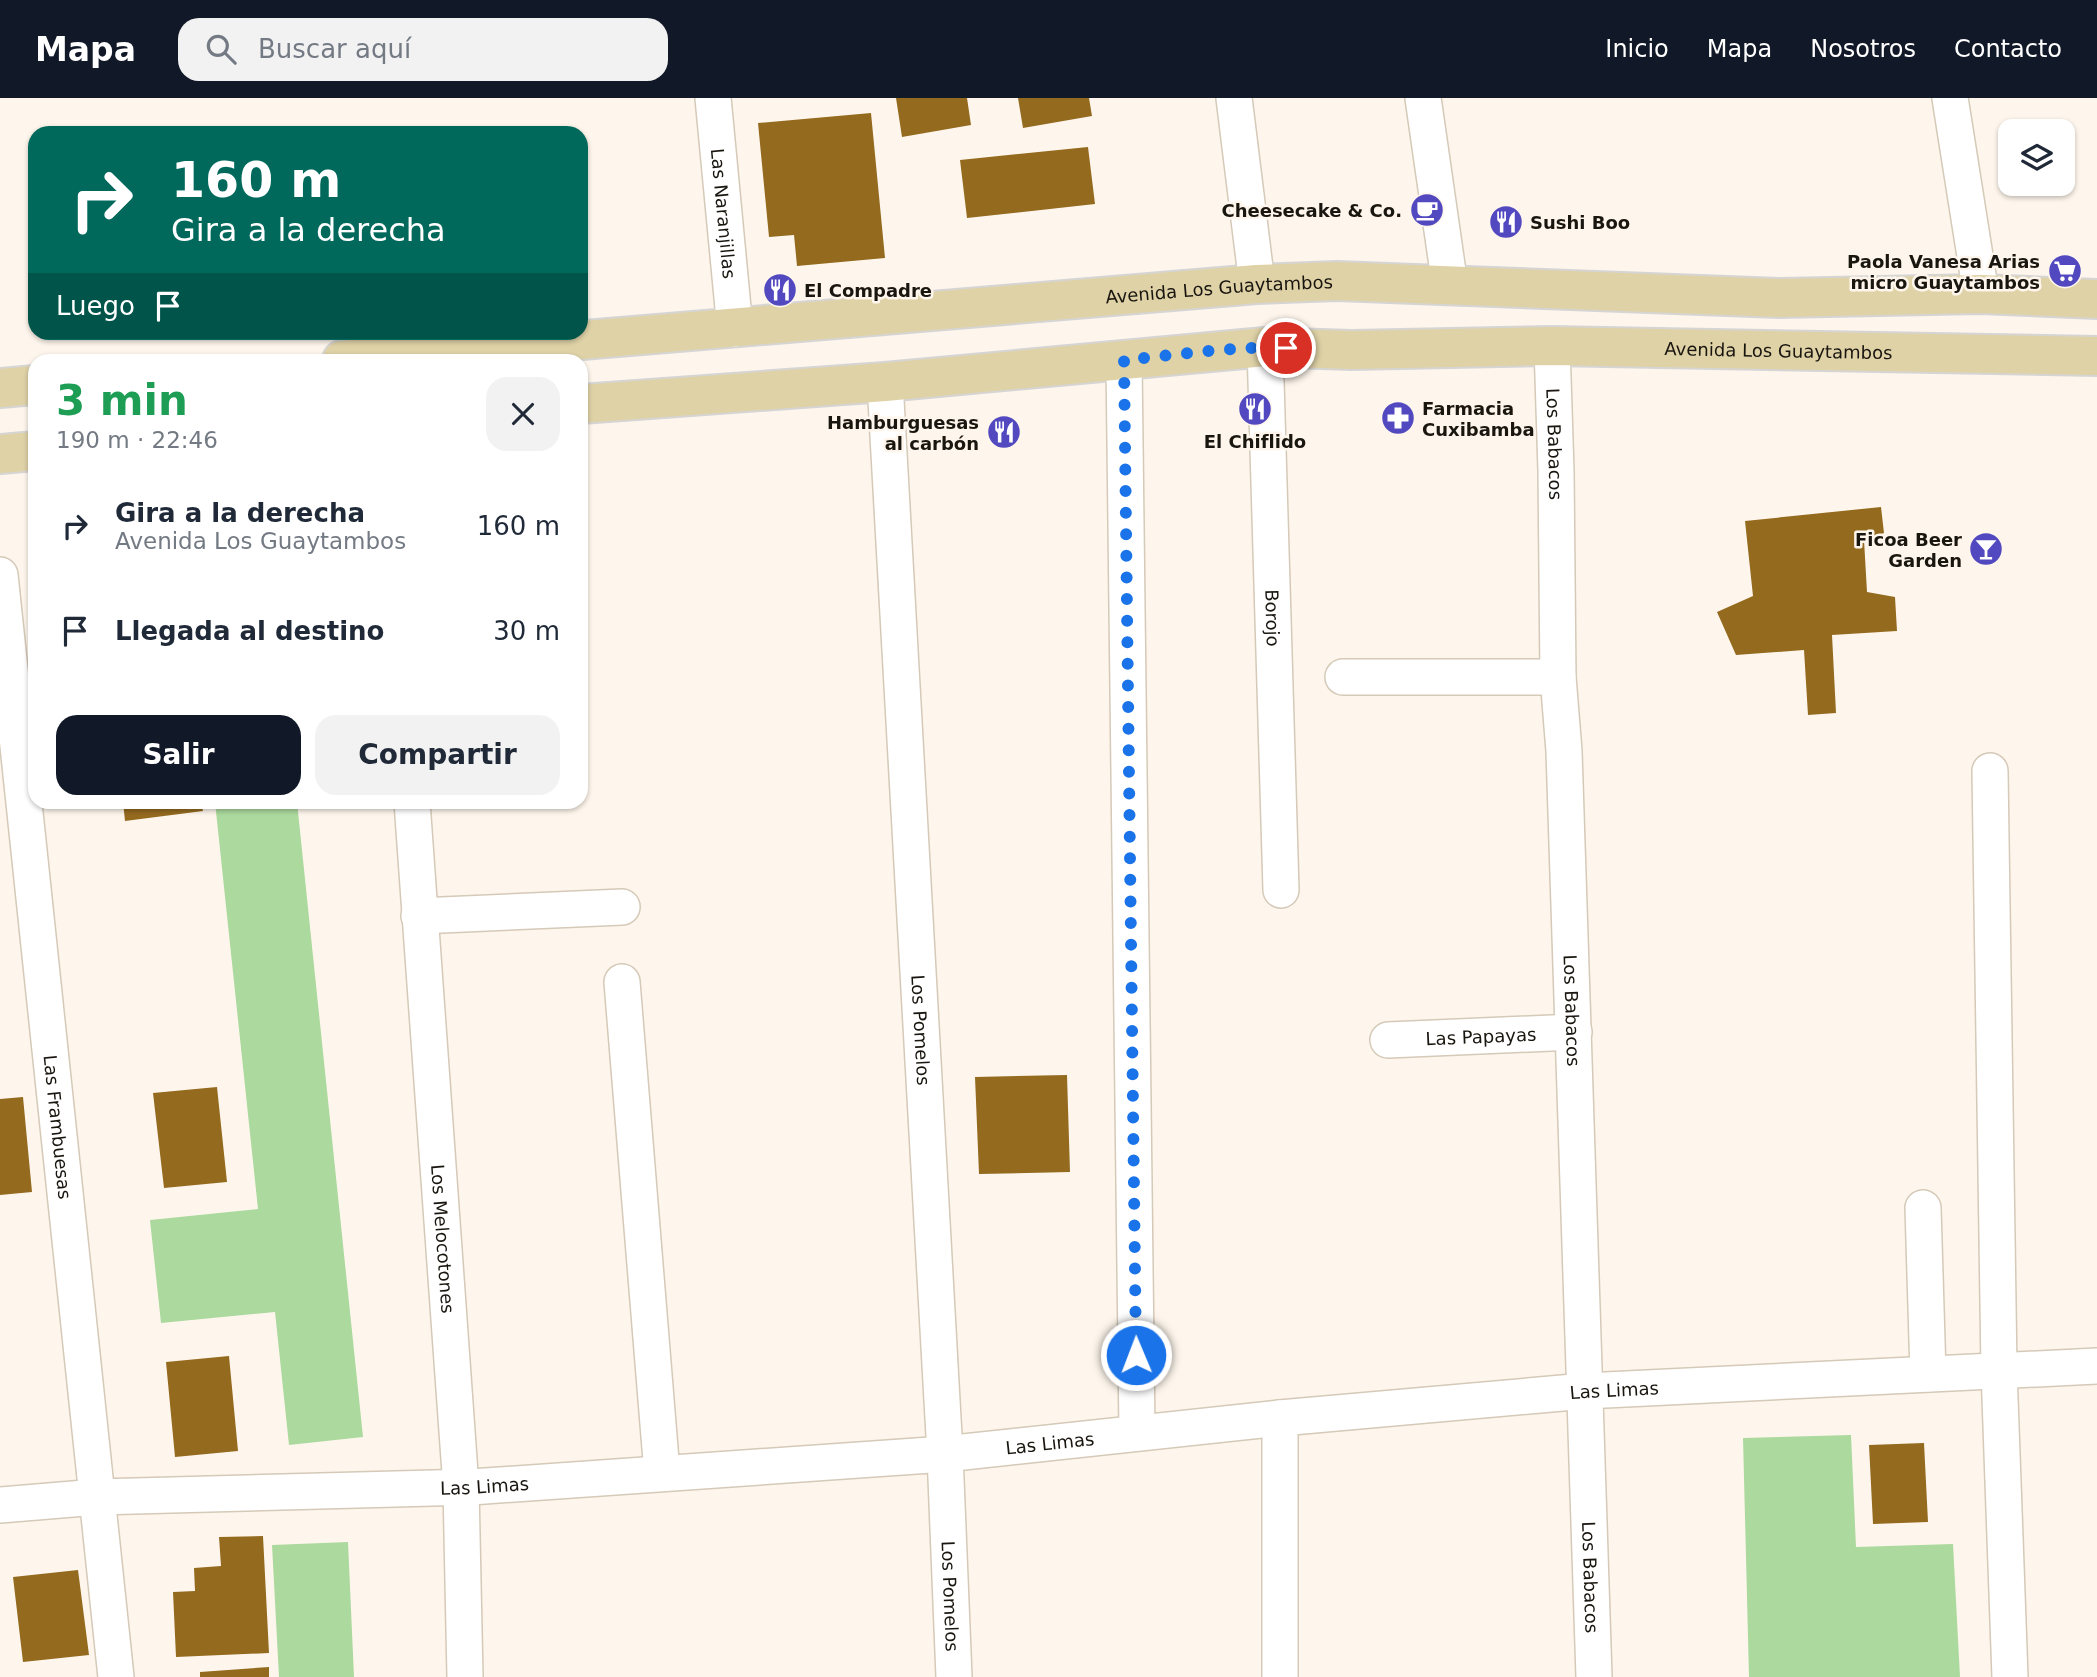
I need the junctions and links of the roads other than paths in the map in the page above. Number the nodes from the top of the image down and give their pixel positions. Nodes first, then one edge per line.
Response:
1 (713, 98) edge
2 (1234, 98) edge
3 (1423, 98) edge
4 (1950, 98) edge
5 (1257, 284) junction
6 (1450, 286) junction
7 (1981, 293) junction
8 (2097, 299) edge
9 (735, 328) junction
10 (588, 340) edge
11 (588, 340) edge
12 (1552, 346) junction
13 (1265, 347) junction
14 (416, 354) edge
15 (2097, 356) edge
16 (1124, 360) junction
17 (885, 382) junction
18 (28, 386) edge
19 (0, 388) edge
20 (588, 403) edge
21 (28, 452) edge
22 (0, 454) edge
23 (0, 575) edge
24 (1343, 677) dead end
25 (1558, 677) junction
26 (1990, 771) dead end
27 (412, 809) edge
28 (1281, 890) dead end
29 (622, 907) dead end
30 (419, 916) junction
31 (622, 982) dead end
32 (1574, 1032) junction
33 (1388, 1040) dead end
34 (1923, 1208) dead end
35 (2097, 1366) edge
36 (1999, 1370) junction
37 (1928, 1374) junction
38 (1585, 1391) junction
39 (1280, 1418) junction
40 (1137, 1433) junction
41 (945, 1454) junction
42 (662, 1473) junction
43 (461, 1487) junction
44 (97, 1497) junction
45 (0, 1505) edge
46 (116, 1677) edge
47 (465, 1677) edge
48 (954, 1677) edge
49 (1280, 1677) edge
50 (1594, 1677) edge
51 (2010, 1677) edge

1 - 9 street, Las Naranjillas
2 - 5 street
3 - 6 street
4 - 7 street
5 - 6 main road, Avenida Los Guaytambos
5 - 9 main road, Avenida Los Guaytambos
6 - 7 main road, Avenida Los Guaytambos
7 - 8 main road, Avenida Los Guaytambos
9 - 10 main road, Avenida Los Guaytambos
11 - 14 main road, Avenida Los Guaytambos
12 - 13 main road, Avenida Los Guaytambos
12 - 15 main road, Avenida Los Guaytambos
12 - 25 street, Los Babacos
13 - 16 main road, Avenida Los Guaytambos
13 - 28 street, Borojo
16 - 17 main road, Avenida Los Guaytambos
16 - 40 street
17 - 20 main road, Avenida Los Guaytambos
17 - 41 street, Los Pomelos
18 - 19 main road
21 - 22 main road
23 - 44 street, Las Frambuesas
24 - 25 street
25 - 32 street, Los Babacos
26 - 36 street
27 - 30 street, Los Melocotones
29 - 30 street
30 - 43 street, Los Melocotones
31 - 42 street
32 - 33 street, Las Papayas
32 - 38 street, Los Babacos
34 - 37 street
35 - 36 street, Las Limas
36 - 37 street, Las Limas
36 - 51 street
37 - 38 street, Las Limas
38 - 39 street, Las Limas
38 - 50 street, Los Babacos
39 - 40 street, Las Limas
39 - 49 street
40 - 41 street, Las Limas
41 - 42 street, Las Limas
41 - 48 street, Los Pomelos
42 - 43 street, Las Limas
43 - 44 street, Las Limas
43 - 47 street, Los Melocotones
44 - 45 street, Las Limas
44 - 46 street, Las Frambuesas

